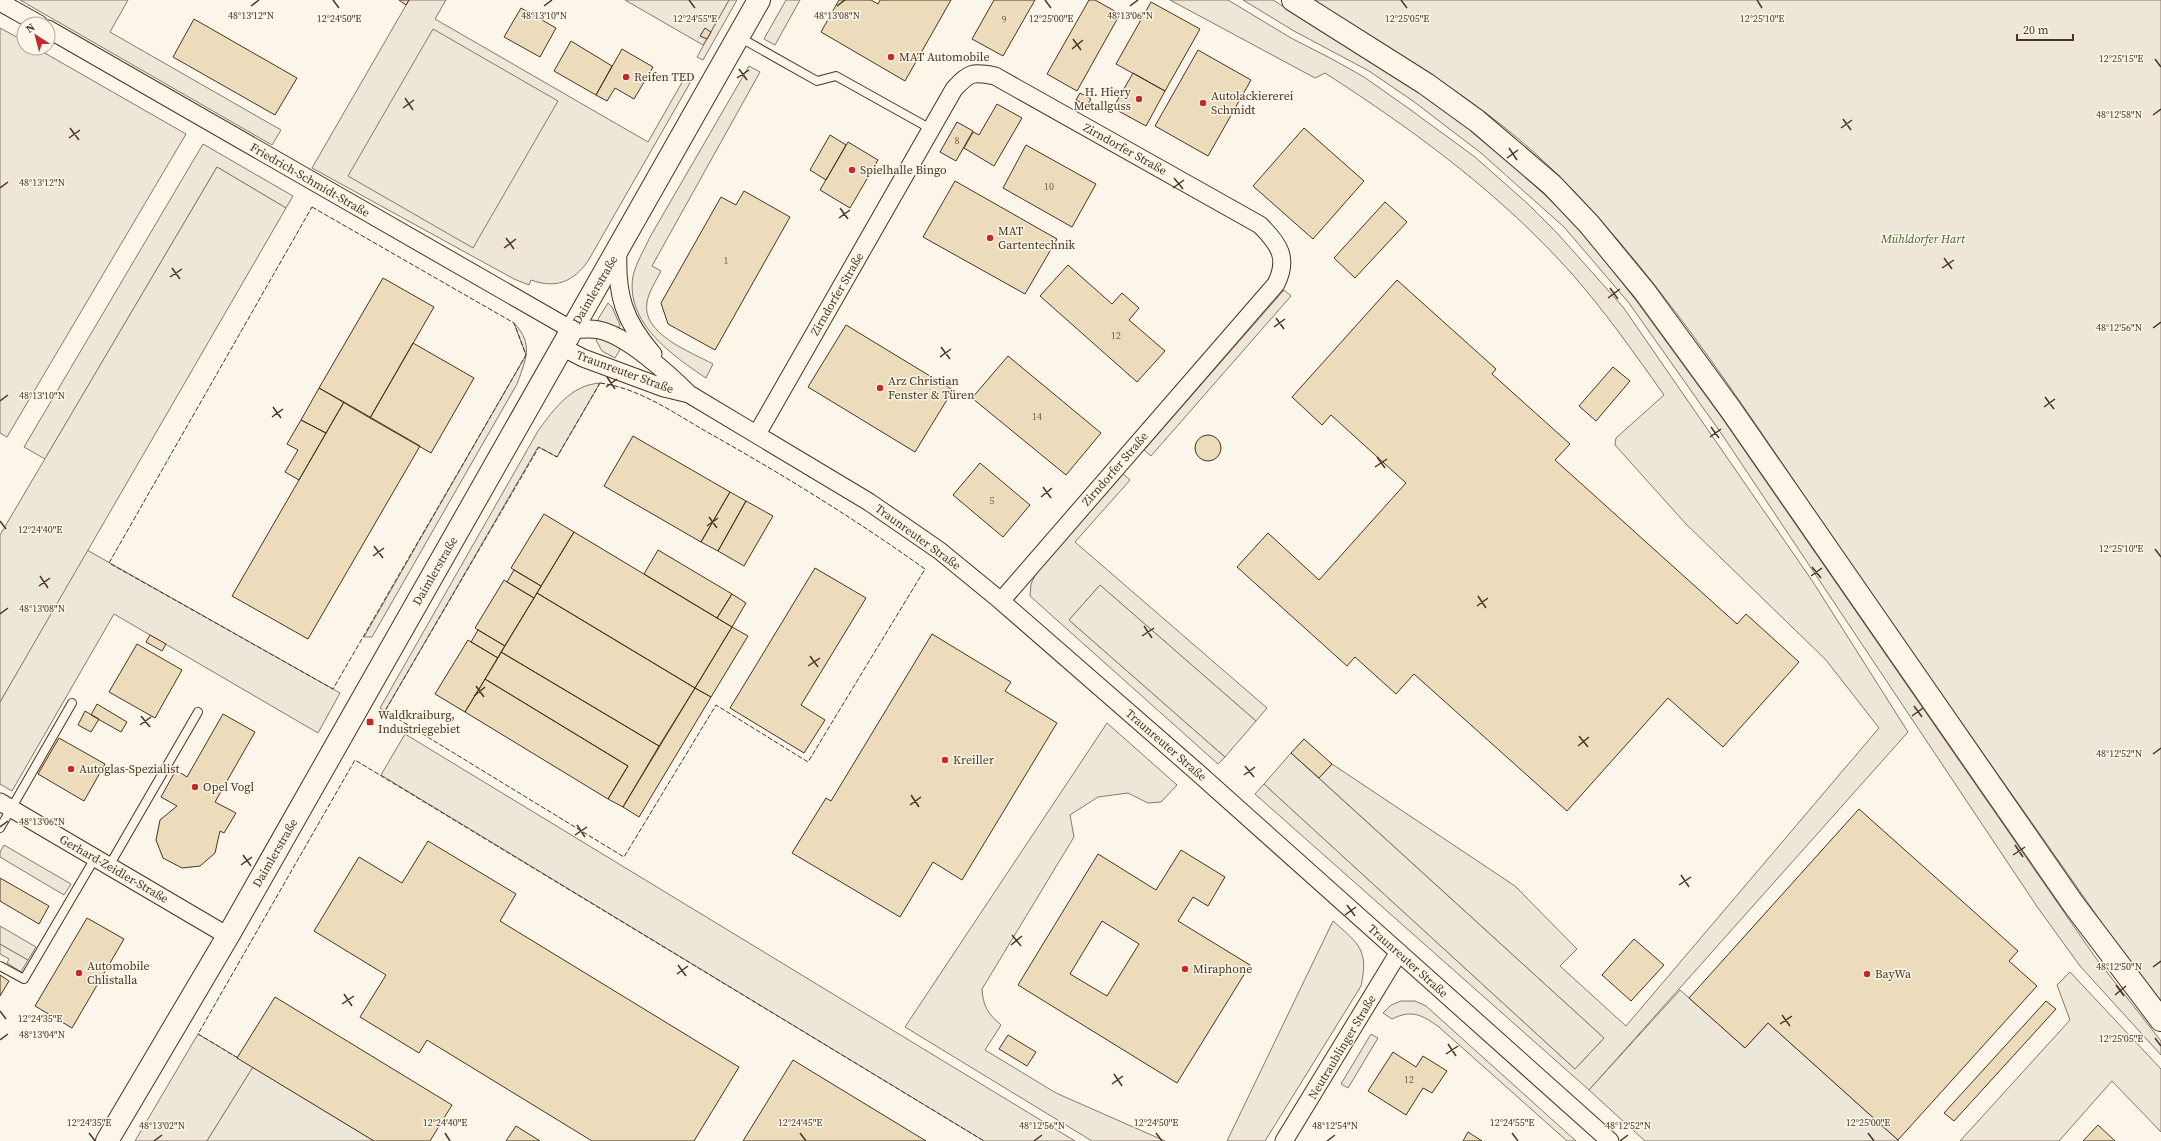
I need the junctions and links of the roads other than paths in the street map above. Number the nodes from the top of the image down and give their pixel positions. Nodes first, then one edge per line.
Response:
1 (759, 0) edge
2 (1292, 0) edge
3 (0, 2) edge
4 (25, 16) edge
5 (56, 34) edge
6 (738, 37) junction
7 (931, 129) junction
8 (618, 247) junction
9 (567, 338) junction
10 (670, 374) junction
11 (689, 394) junction
12 (757, 434) junction
13 (1002, 601) junction
14 (72, 703) dead end
15 (198, 712) dead end
16 (6, 805) edge
17 (0, 828) edge
18 (102, 862) junction
19 (228, 936) junction
20 (1399, 952) junction
21 (0, 966) edge
22 (2161, 1020) edge
23 (108, 1141) edge
24 (1284, 1141) edge
25 (1610, 1141) edge

1 - 6 main road, Daimlerstraße
2 - 22 main road
3 - 4 street
5 - 9 street, Friedrich-Schmidt-Straße
6 - 7 lane
6 - 8 main road, Daimlerstraße
7 - 12 street, Zirndorfer Straße
7 - 13 street, Zirndorfer Straße
8 - 9 main road, Daimlerstraße
8 - 10 street, Traunreuter Straße
9 - 10 street, Traunreuter Straße
9 - 11 street, Traunreuter Straße
9 - 19 main road, Daimlerstraße
10 - 11 street, Traunreuter Straße
11 - 12 street, Traunreuter Straße
12 - 13 street, Traunreuter Straße
13 - 20 street, Traunreuter Straße
14 - 16 lane
15 - 18 lane
16 - 17 lane
16 - 18 street, Gerhard-Zeidler-Straße
18 - 19 street, Gerhard-Zeidler-Straße
18 - 21 lane
19 - 23 main road, Daimlerstraße
20 - 24 street, Neutraublinger Straße
20 - 25 street, Traunreuter Straße

